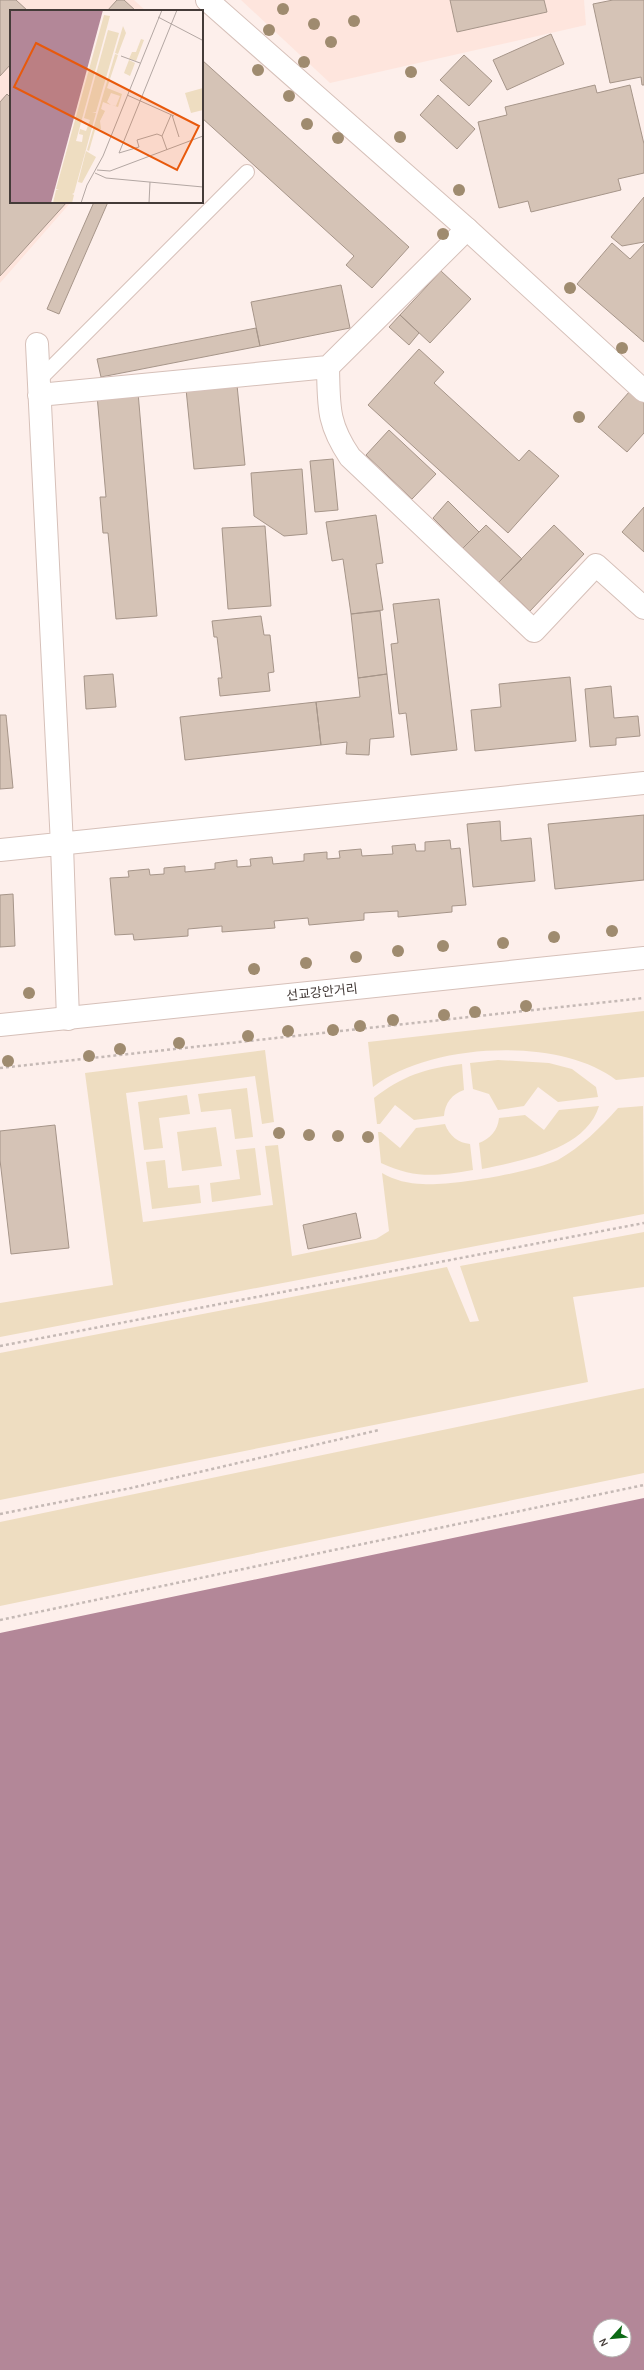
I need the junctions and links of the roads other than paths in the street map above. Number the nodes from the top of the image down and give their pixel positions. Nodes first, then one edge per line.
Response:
1 (207, 0) edge
2 (247, 172) dead end
3 (467, 229) junction
4 (37, 344) dead end
5 (328, 366) junction
6 (39, 388) junction
7 (644, 391) edge
8 (644, 608) edge
9 (644, 783) edge
10 (62, 845) junction
11 (0, 850) edge
12 (644, 958) edge
13 (68, 1019) junction
14 (0, 1025) edge

1 - 3 street
2 - 6 lane
3 - 5 street
3 - 7 street
4 - 6 street
5 - 6 street
5 - 8 street
6 - 10 street
9 - 10 street
10 - 11 street
10 - 13 street
12 - 13 street, 선교강안거리
13 - 14 street, 선교강안거리

